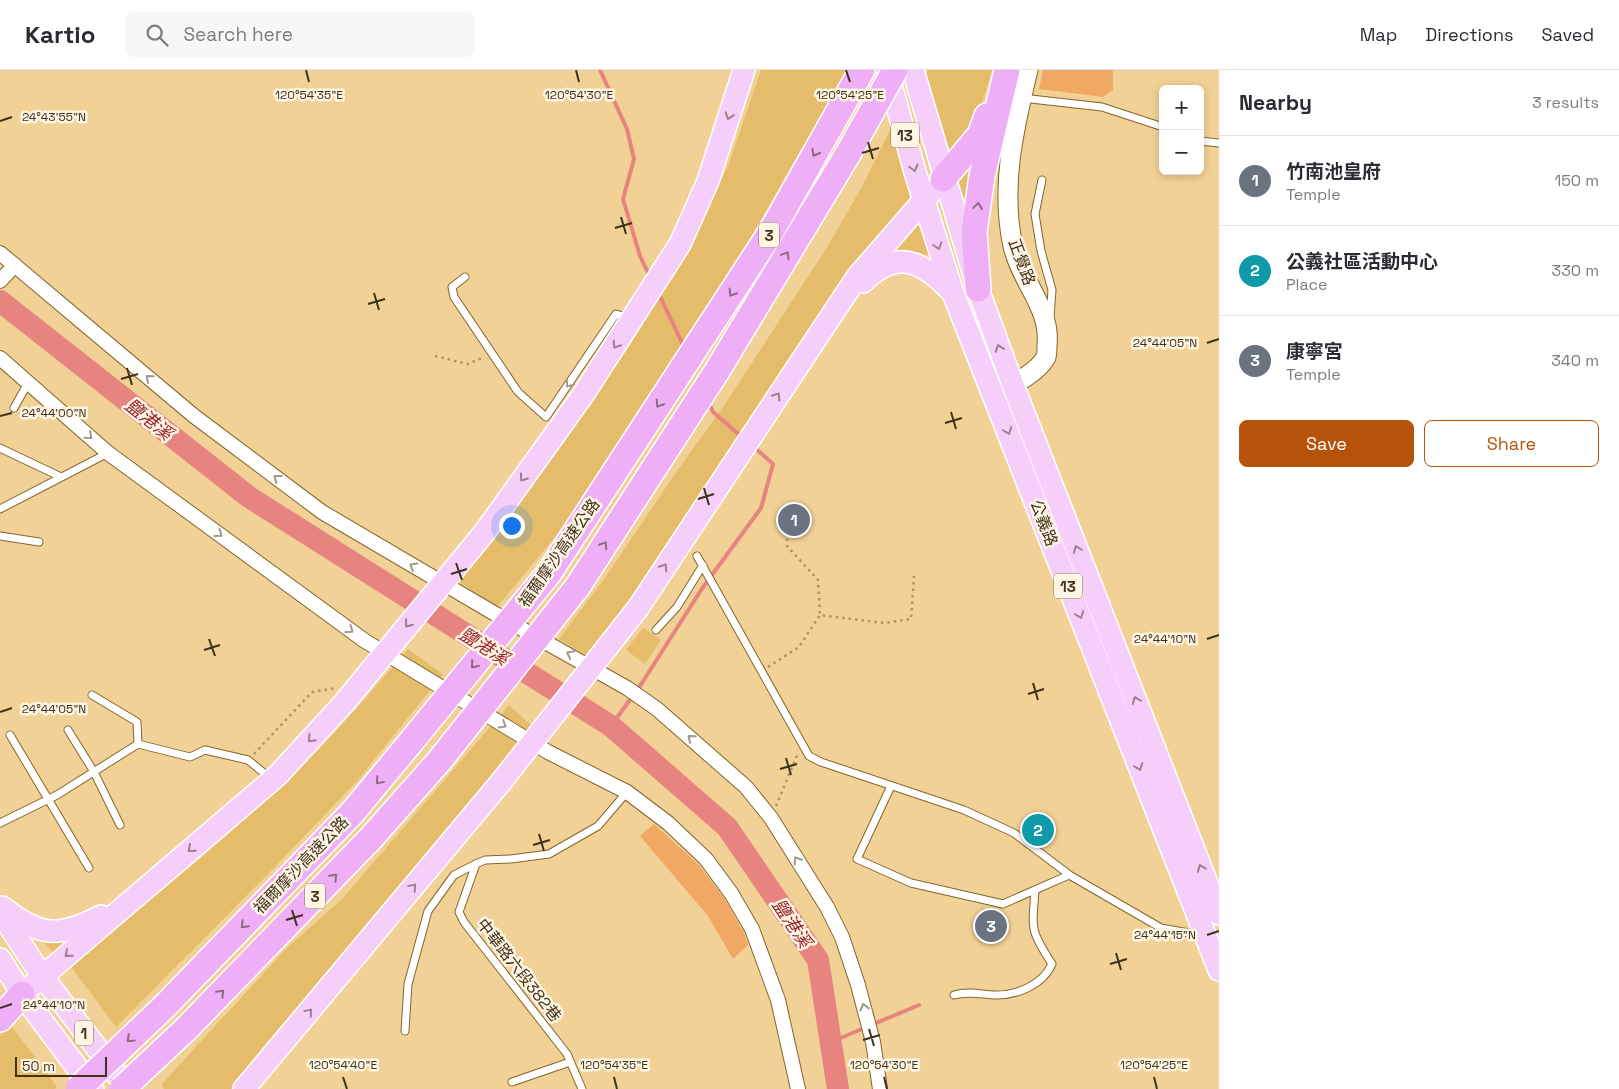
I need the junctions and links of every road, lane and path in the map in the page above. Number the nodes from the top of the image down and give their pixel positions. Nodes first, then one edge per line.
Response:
1 (744, 70) edge
2 (862, 70) edge
3 (887, 70) edge
4 (896, 70) edge
5 (913, 70) edge
6 (1003, 70) edge
7 (1007, 70) edge
8 (1028, 70) edge
9 (1021, 98) junction
10 (1159, 126) edge
11 (1204, 141) edge
12 (1219, 143) edge
13 (943, 178) junction
14 (1042, 180) dead end
15 (924, 200) junction
16 (0, 253) edge
17 (15, 265) junction
18 (465, 277) dead end
19 (0, 281) edge
20 (978, 289) junction
21 (953, 293) junction
22 (632, 319) junction
23 (1049, 331) junction
24 (813, 341) junction
25 (492, 353) junction
26 (435, 356) dead end
27 (0, 358) edge
28 (28, 383) junction
29 (1013, 385) junction
30 (994, 394) junction
31 (14, 408) dead end
32 (0, 448) edge
33 (108, 452) junction
34 (60, 476) junction
35 (0, 509) edge
36 (786, 532) dead end
37 (0, 536) edge
38 (39, 542) dead end
39 (697, 556) dead end
40 (703, 565) junction
41 (914, 576) dead end
42 (820, 615) junction
43 (656, 630) dead end
44 (762, 671) junction
45 (92, 695) dead end
46 (340, 696) junction
47 (68, 730) dead end
48 (10, 735) dead end
49 (802, 743) junction
50 (138, 744) junction
51 (248, 760) junction
52 (94, 772) junction
53 (272, 780) junction
54 (891, 786) junction
55 (627, 792) junction
56 (48, 799) junction
57 (771, 818) junction
58 (0, 824) edge
59 (120, 825) dead end
60 (476, 864) junction
61 (89, 868) dead end
62 (167, 870) junction
63 (1069, 875) junction
64 (1035, 891) junction
65 (0, 906) edge
66 (0, 912) edge
67 (1219, 914) edge
68 (1212, 940) edge
69 (0, 959) edge
70 (1219, 970) edge
71 (42, 976) junction
72 (22, 994) junction
73 (954, 995) dead end
74 (0, 1020) edge
75 (405, 1031) dead end
76 (284, 1041) junction
77 (570, 1062) junction
78 (512, 1082) dead end
79 (78, 1089) edge
80 (94, 1089) edge
81 (122, 1089) edge
82 (128, 1089) edge
83 (244, 1089) edge
84 (256, 1089) edge
85 (582, 1089) edge
86 (798, 1089) edge
87 (880, 1089) edge

1 -> 22 main road
2 -> 79 highway, 福爾摩沙高速公路 / 3, bridge
3 -> 15 main road, 公義路 / 13
81 -> 4 highway, 福爾摩沙高速公路 / 3, bridge
5 - 13 main road, 公義路 / 13
6 - 13 highway
20 -> 7 highway
8 - 9 street, 正覺路
9 - 10 lane
9 - 23 street, 正覺路
11 - 12 lane
13 - 15 main road
13 - 20 main road, 公義路 / 13
14 - 23 lane
15 -> 21 main road, 公義路 / 13
15 - 24 main road
16 - 17 street
17 - 19 street
57 -> 17 street
18 - 25 lane
29 -> 20 main road, 公義路 / 13
21 - 24 main road
21 - 30 main road, 公義路 / 13
22 -> 25 lane
22 -> 46 main road, bridge
23 - 29 street, 正覺路
76 -> 24 main road, bridge
25 - 26 path
27 - 28 street
28 - 31 lane
28 -> 33 street
29 - 30 street, 正覺路
67 -> 29 main road, 公義路 / 13
30 -> 68 main road, 公義路 / 13
32 - 34 lane
33 - 34 lane
33 -> 55 street
34 - 35 lane
36 - 42 path
37 - 38 lane
39 - 40 lane
40 - 43 lane
40 - 44 lane
41 - 42 path
42 - 44 path
44 - 49 lane
45 - 50 lane
46 - 51 path
46 -> 53 main road
47 - 52 lane
48 - 56 lane
49 - 54 lane
49 - 57 path
50 - 51 lane
50 - 52 lane
51 - 53 lane
52 - 56 lane
52 - 59 lane
53 -> 62 main road
54 - 63 lane
54 - 64 lane
55 - 60 lane
55 - 86 street
56 - 58 lane
56 - 61 lane
87 -> 57 street
60 - 75 lane
60 - 77 lane, 中華路六段382巷
62 - 65 main road
62 -> 71 main road
63 - 64 lane
63 - 68 lane
64 - 73 lane
66 - 71 main road, 1
68 - 70 main road, 公義路 / 13
69 - 72 main road, 1
71 - 72 main road
71 - 82 main road, 1
72 - 74 highway
72 - 80 main road, 1
76 - 83 main road
76 - 84 main road
77 - 78 lane
77 - 85 lane, 中華路六段382巷

